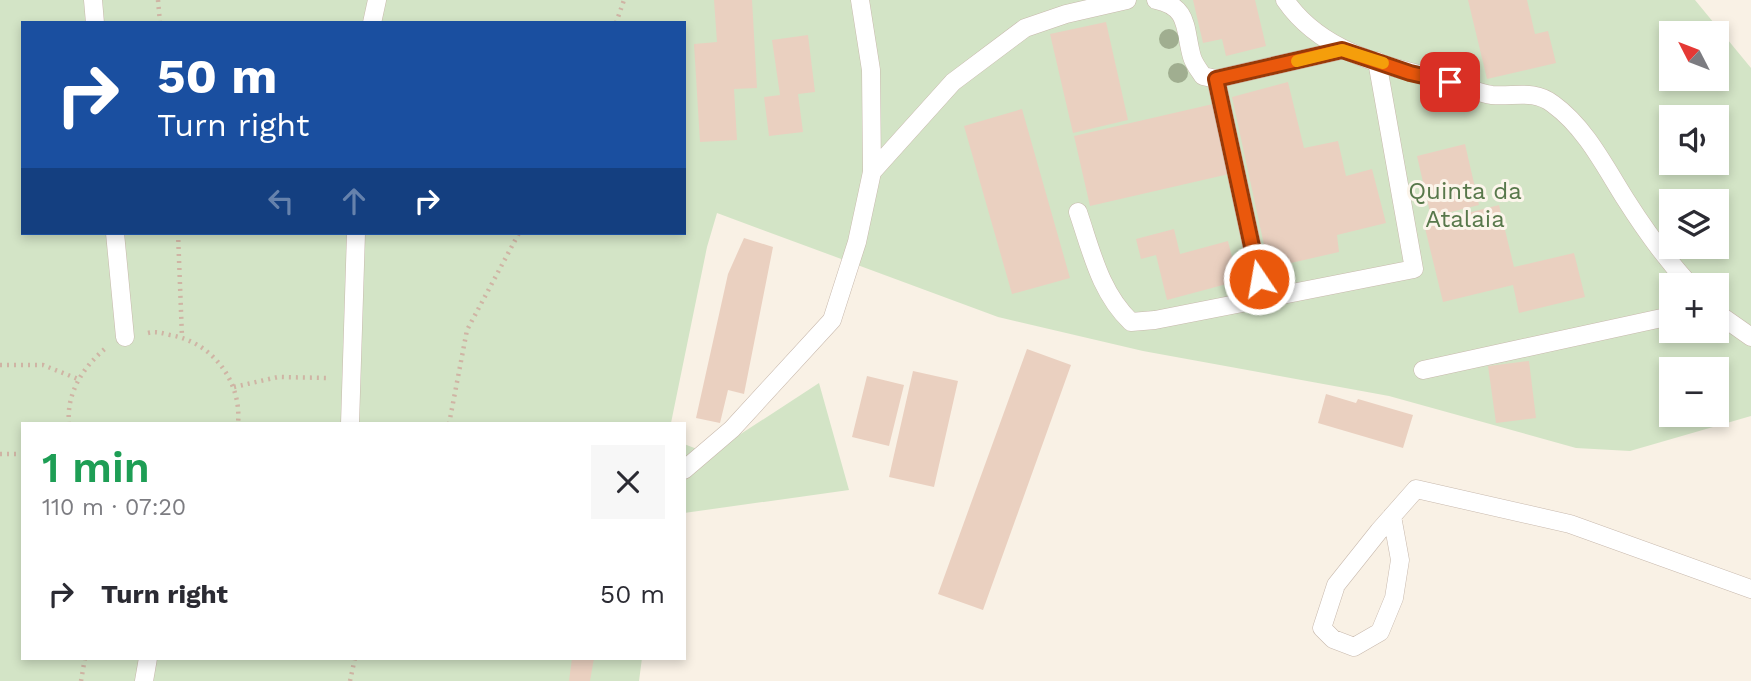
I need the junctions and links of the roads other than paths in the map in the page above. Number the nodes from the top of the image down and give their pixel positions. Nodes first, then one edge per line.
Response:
1 (93, 0) edge
2 (377, 0) edge
3 (860, 0) edge
4 (1127, 0) edge
5 (1156, 0) edge
6 (1285, 0) edge
7 (95, 21) edge
8 (372, 21) edge
9 (1342, 50) junction
10 (1377, 61) junction
11 (1216, 79) junction
12 (872, 172) junction
13 (1078, 212) dead end
14 (115, 235) edge
15 (356, 235) edge
16 (1680, 273) edge
17 (1259, 279) dead end
18 (1659, 319) edge
19 (1729, 321) edge
20 (125, 337) road end
21 (1751, 337) edge
22 (1423, 370) dead end
23 (350, 422) edge
24 (686, 468) edge
25 (1392, 516) junction
26 (1751, 589) edge
27 (148, 660) edge
28 (144, 681) edge

1 - 7 lane
2 - 8 lane
3 - 12 lane
4 - 12 lane
5 - 11 lane
6 - 9 lane
9 - 10 lane
9 - 11 lane
10 - 13 lane
10 - 16 lane
11 - 17 lane
12 - 24 lane
14 - 20 lane
15 - 23 lane
18 - 22 lane
19 - 21 lane
25 - 25 lane
25 - 26 lane
27 - 28 lane

